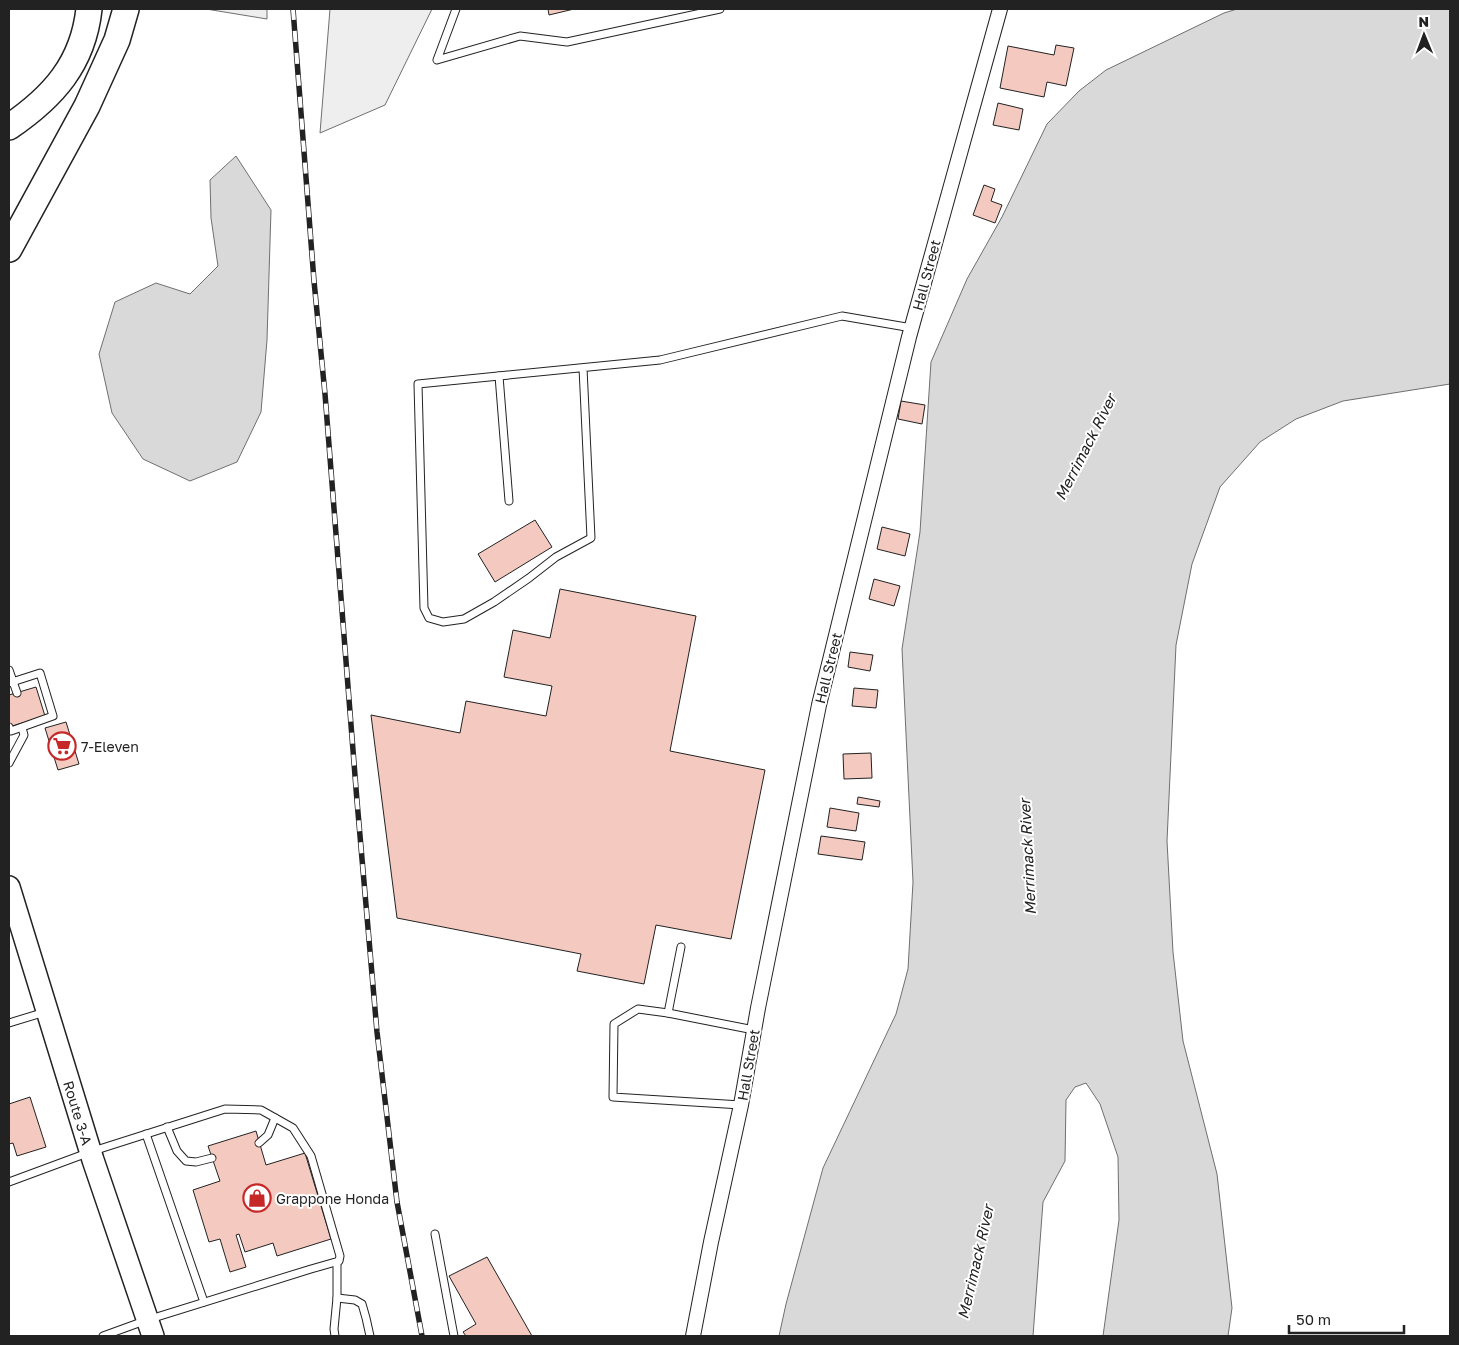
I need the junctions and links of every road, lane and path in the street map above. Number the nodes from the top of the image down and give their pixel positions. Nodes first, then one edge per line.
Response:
1 (88, 9) edge
2 (126, 9) edge
3 (456, 9) edge
4 (720, 9) edge
5 (1000, 9) edge
6 (9, 127) edge
7 (9, 249) edge
8 (912, 328) junction
9 (583, 368) junction
10 (499, 376) junction
11 (509, 501) dead end
12 (9, 670) edge
13 (11, 682) edge
14 (16, 693) dead end
15 (25, 725) junction
16 (9, 727) edge
17 (9, 763) edge
18 (9, 887) edge
19 (681, 947) dead end
20 (48, 1012) junction
21 (668, 1013) junction
22 (9, 1023) edge
23 (754, 1030) junction
24 (741, 1106) junction
25 (275, 1118) junction
26 (167, 1128) junction
27 (146, 1134) junction
28 (259, 1143) dead end
29 (90, 1152) junction
30 (212, 1158) dead end
31 (9, 1182) edge
32 (435, 1234) dead end
33 (337, 1262) junction
34 (337, 1298) junction
35 (204, 1302) junction
36 (150, 1328) edge
37 (103, 1336) edge
38 (335, 1336) edge
39 (370, 1336) edge
40 (454, 1336) edge
41 (693, 1336) edge

1 - 6 highway
2 - 7 highway
3 - 4 lane
5 - 8 street, Hall Street
8 - 9 lane
8 - 23 street, Hall Street
9 - 10 lane
9 - 10 lane
10 - 11 lane
12 - 13 lane
13 - 14 lane
13 - 15 lane
15 - 16 lane
15 - 17 lane
18 - 20 main road, Route 3-A
19 - 21 lane
20 - 22 lane
20 - 29 main road, Route 3-A
21 - 23 lane
21 - 24 lane
23 - 24 street, Hall Street
24 - 41 street, Hall Street
25 - 26 lane
25 - 28 lane
25 - 33 lane
26 - 27 lane
26 - 30 lane
27 - 29 lane
27 - 35 lane
29 - 31 lane
29 - 36 main road, Route 3-A
32 - 40 lane
33 - 34 lane
33 - 35 lane
34 - 38 lane
34 - 39 lane
35 - 36 lane
36 - 37 lane

